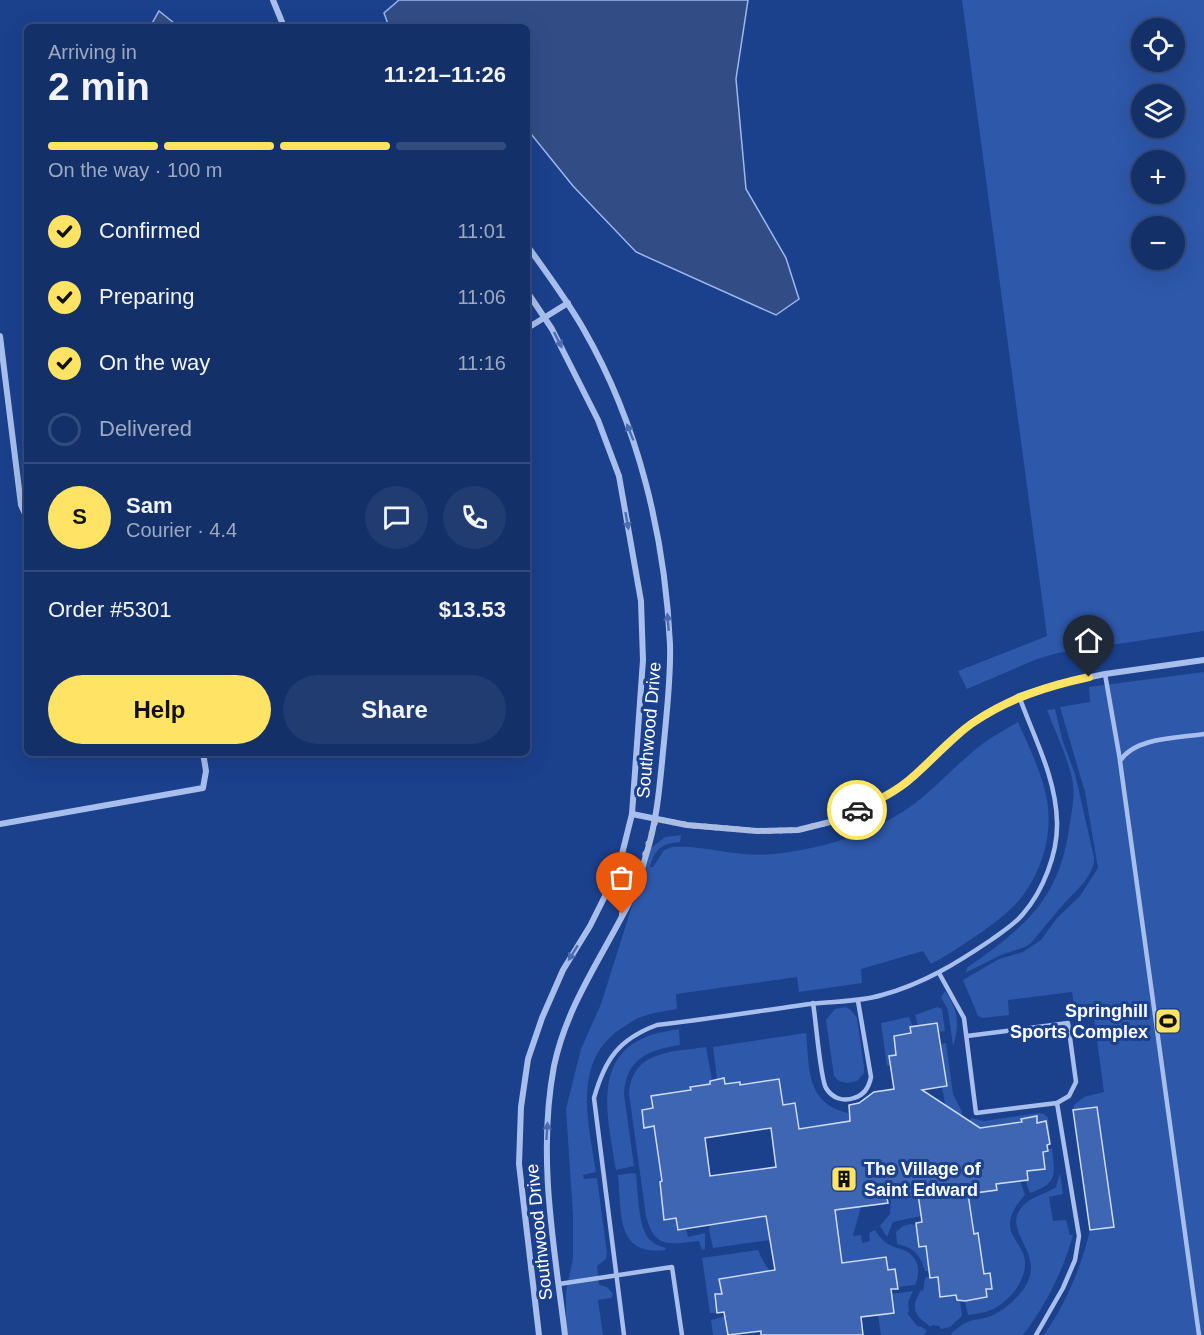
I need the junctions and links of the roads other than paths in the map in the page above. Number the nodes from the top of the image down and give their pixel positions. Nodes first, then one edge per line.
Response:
1 (273, 0) edge
2 (283, 24) edge
3 (530, 250) edge
4 (530, 296) edge
5 (568, 303) junction
6 (545, 318) junction
7 (530, 327) edge
8 (0, 336) edge
9 (24, 512) edge
10 (1204, 660) edge
11 (1105, 674) junction
12 (1019, 696) junction
13 (1204, 734) edge
14 (204, 756) edge
15 (1120, 761) junction
16 (632, 814) junction
17 (656, 819) junction
18 (0, 824) edge
19 (939, 973) junction
20 (858, 1001) junction
21 (813, 1004) junction
22 (967, 1036) junction
23 (1057, 1102) junction
24 (617, 1275) junction
25 (559, 1284) junction
26 (539, 1335) edge
27 (565, 1335) edge
28 (624, 1335) edge
29 (682, 1335) edge
30 (1036, 1335) edge
31 (1198, 1335) edge

1 - 2 street
3 - 5 street, Southwood Drive
4 - 6 street, Southwood Drive
5 - 6 street
17 -> 5 street, Southwood Drive
6 - 7 street
6 -> 16 street, Southwood Drive
8 - 9 street
10 - 11 street
11 - 12 street
11 - 15 lane
12 - 17 street
12 - 19 lane
13 - 15 lane
14 - 18 street
15 - 31 lane
16 - 17 street
16 -> 26 street, Southwood Drive
25 -> 17 street, Southwood Drive
19 - 20 lane
19 - 22 lane
20 - 21 lane
20 - 21 lane
21 - 24 lane
22 - 23 lane
22 - 23 lane
23 - 30 lane
24 - 25 lane
24 - 28 lane
24 - 29 lane
25 - 27 street, Southwood Drive

